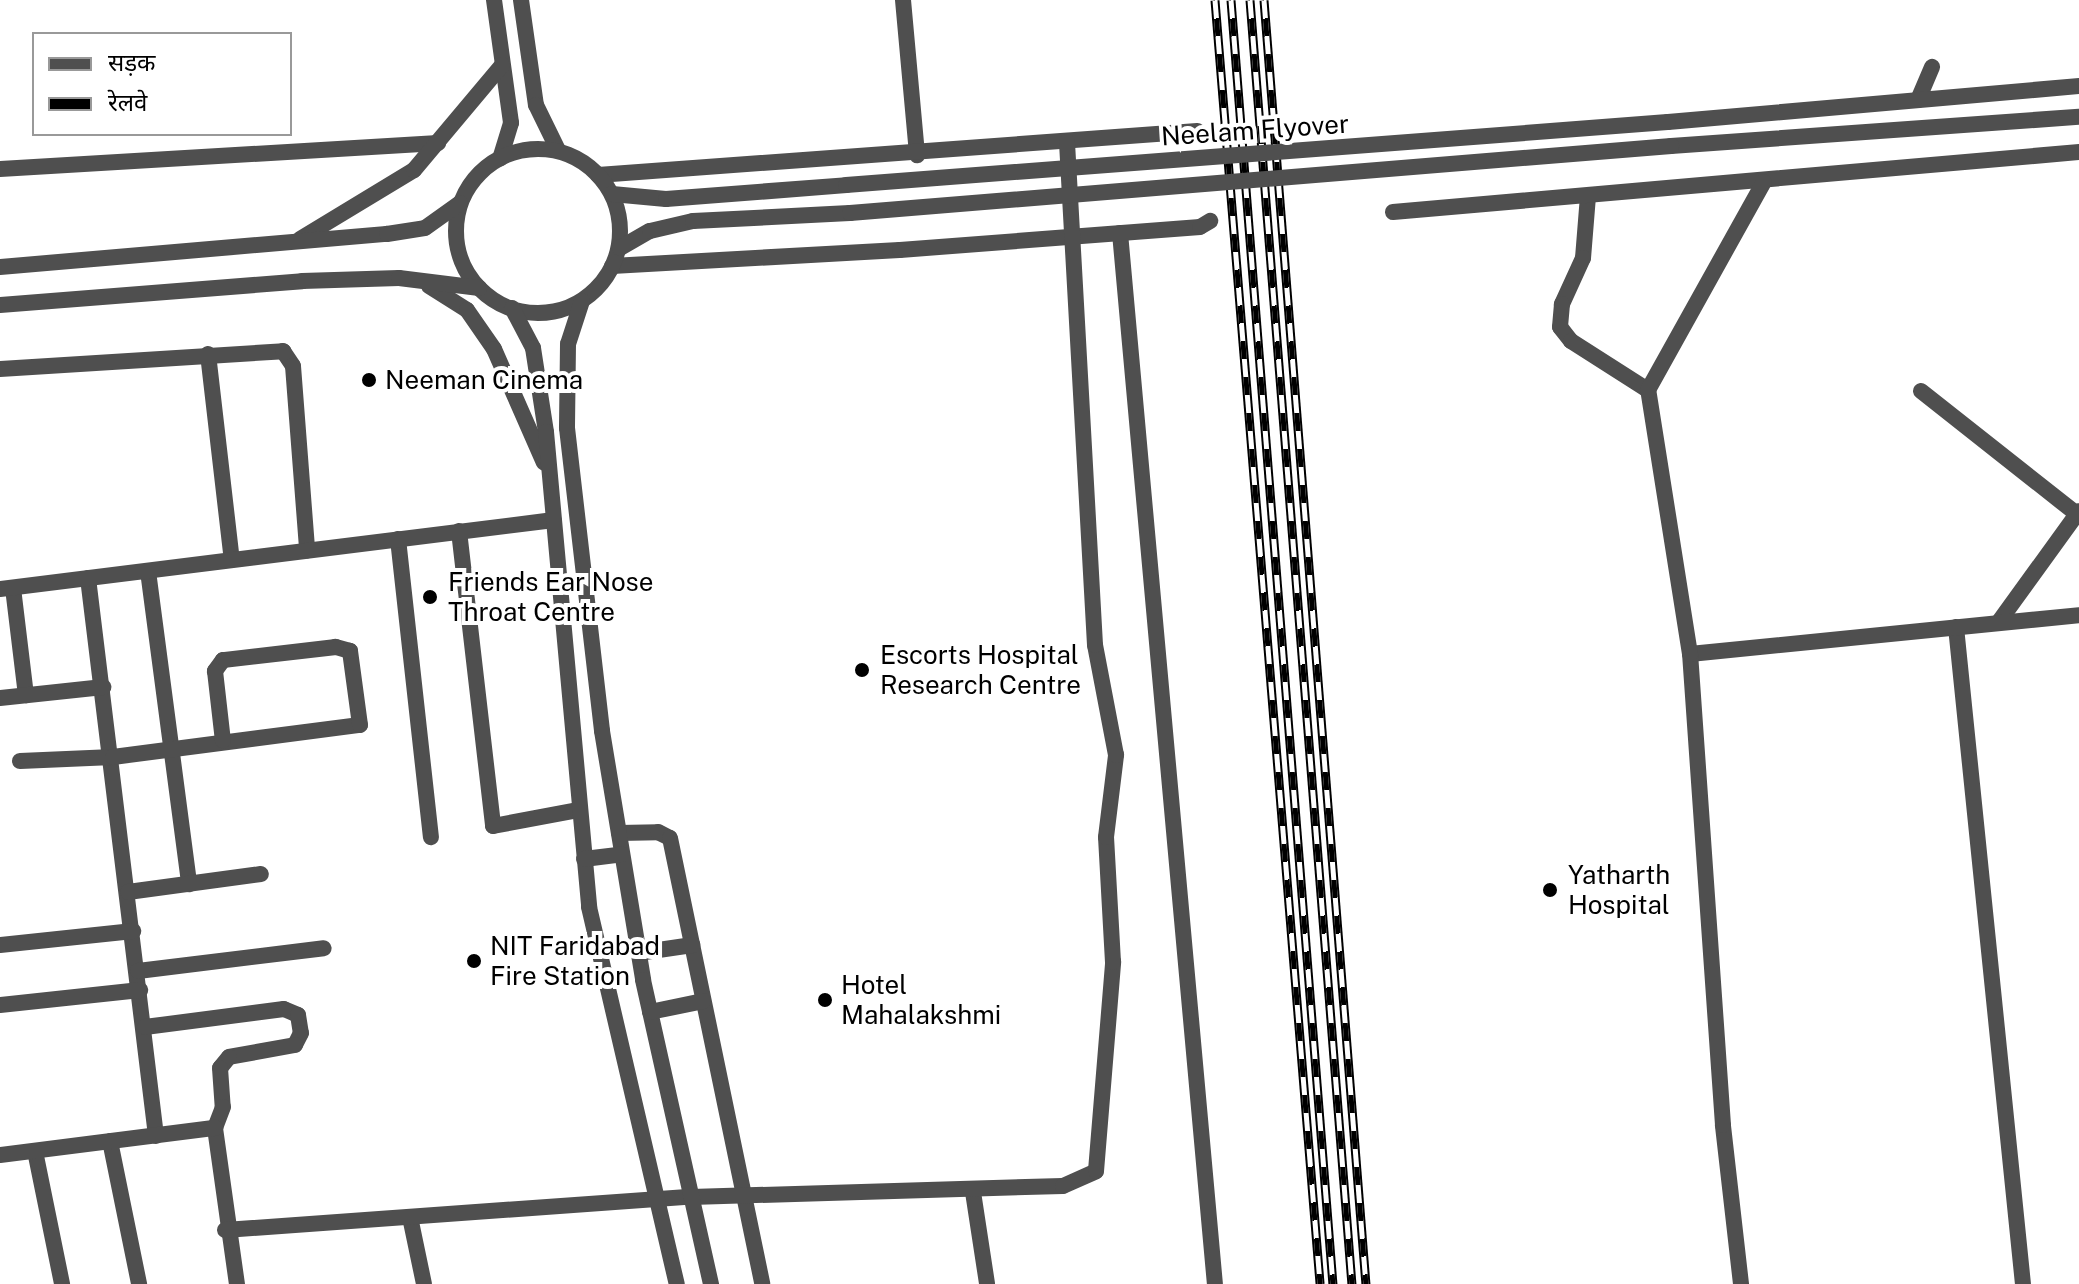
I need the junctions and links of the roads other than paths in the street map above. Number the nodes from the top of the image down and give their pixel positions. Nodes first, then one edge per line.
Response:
1 (494, 0) edge
2 (521, 0) edge
3 (903, 0) edge
4 (502, 65) junction
5 (1932, 67) dead end
6 (2079, 86) edge
7 (1918, 100) junction
8 (2079, 117) edge
9 (1197, 131) dead end
10 (1067, 142) junction
11 (438, 143) junction
12 (558, 150) junction
13 (2079, 152) edge
14 (917, 155) junction
15 (500, 158) junction
16 (0, 169) edge
17 (598, 175) junction
18 (1764, 182) junction
19 (612, 194) junction
20 (1588, 196) junction
21 (460, 203) junction
22 (1393, 212) dead end
23 (1210, 221) dead end
24 (1071, 233) junction
25 (1120, 233) junction
26 (295, 242) junction
27 (620, 248) junction
28 (612, 266) junction
29 (0, 267) edge
30 (415, 279) junction
31 (479, 288) junction
32 (582, 301) junction
33 (0, 305) edge
34 (512, 308) junction
35 (208, 354) junction
36 (0, 369) edge
37 (1648, 390) junction
38 (1921, 391) dead end
39 (550, 479) junction
40 (2078, 513) edge
41 (554, 520) junction
42 (459, 531) junction
43 (398, 539) junction
44 (307, 550) junction
45 (232, 560) junction
46 (148, 571) junction
47 (88, 578) junction
48 (6, 589) edge
49 (2079, 615) edge
50 (1998, 623) junction
51 (1956, 627) junction
52 (1690, 654) junction
53 (103, 687) junction
54 (26, 695) junction
55 (0, 698) edge
56 (223, 741) junction
57 (171, 749) junction
58 (113, 757) junction
59 (20, 761) dead end
60 (578, 810) junction
61 (619, 833) junction
62 (431, 837) dead end
63 (622, 854) junction
64 (584, 859) junction
65 (261, 874) dead end
66 (189, 884) junction
67 (128, 892) junction
68 (133, 931) junction
69 (0, 945) edge
70 (692, 945) junction
71 (324, 948) dead end
72 (638, 953) junction
73 (138, 971) junction
74 (140, 990) junction
75 (703, 1001) junction
76 (0, 1005) edge
77 (650, 1012) junction
78 (145, 1027) junction
79 (215, 1128) junction
80 (156, 1136) junction
81 (110, 1141) junction
82 (35, 1151) junction
83 (0, 1155) edge
84 (973, 1192) junction
85 (691, 1197) junction
86 (742, 1197) junction
87 (657, 1200) junction
88 (410, 1217) junction
89 (225, 1230) junction
90 (62, 1284) edge
91 (139, 1284) edge
92 (237, 1284) edge
93 (424, 1284) edge
94 (677, 1284) edge
95 (711, 1284) edge
96 (762, 1284) edge
97 (987, 1284) edge
98 (1215, 1284) edge
99 (1741, 1284) edge
100 (2023, 1284) edge

1 - 4 street
2 - 12 street
3 - 14 street
4 - 11 street
4 - 15 street
5 - 7 street
6 - 7 street, Neelam Flyover
7 - 19 street, Neelam Flyover, bridge
8 - 27 street, Neelam Flyover, bridge
9 - 10 street
10 - 14 street
10 - 24 street
11 - 16 street
11 - 26 street
12 - 15 street
12 - 17 street
13 - 18 street
14 - 17 street
15 - 21 street
17 - 19 street
18 - 20 street
18 - 37 street
19 - 27 street
20 - 22 street
20 - 37 street
21 - 26 street
21 - 31 street
23 - 25 street
24 - 25 street
24 - 28 street
24 - 84 street
25 - 98 street
26 - 29 street
27 - 28 street
28 - 32 street
30 - 31 street
30 - 33 street
30 - 39 street
31 - 34 street
32 - 34 street
32 - 61 street
34 - 39 street
35 - 36 street
35 - 44 street
35 - 45 street
37 - 52 street
38 - 40 street
39 - 41 street
40 - 50 street
41 - 42 street
41 - 60 street
42 - 43 street
42 - 60 street
43 - 44 street
43 - 62 street
44 - 45 street
45 - 46 street
46 - 47 street
46 - 57 street
47 - 48 street
47 - 53 street
48 - 54 street
49 - 50 street
50 - 51 street
51 - 52 street
51 - 100 street
52 - 99 street
53 - 54 street
53 - 58 street
54 - 55 street
56 - 56 street
56 - 57 street
57 - 58 street
57 - 66 street
58 - 59 street
58 - 67 street
60 - 64 street
61 - 63 street
61 - 70 street
63 - 64 street
63 - 72 street
64 - 87 street
65 - 66 street
66 - 67 street
67 - 68 street
68 - 69 street
68 - 73 street
70 - 72 street
70 - 75 street
71 - 73 street
72 - 77 street
73 - 74 street
74 - 76 street
74 - 78 street
75 - 77 street
75 - 86 street
77 - 85 street
78 - 79 street
78 - 80 street
79 - 80 street
79 - 89 street
80 - 81 street
81 - 82 street
81 - 91 street
82 - 83 street
82 - 90 street
84 - 86 street
84 - 97 street
85 - 86 street
85 - 87 street
85 - 95 street
86 - 96 street
87 - 88 street
87 - 94 street
88 - 89 street
88 - 93 street
89 - 92 street

